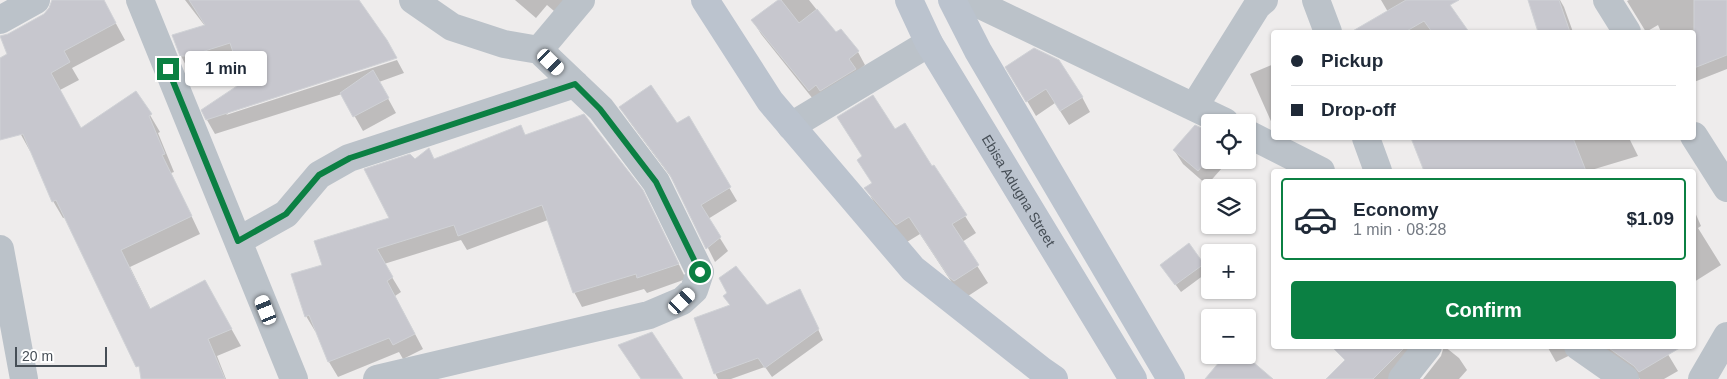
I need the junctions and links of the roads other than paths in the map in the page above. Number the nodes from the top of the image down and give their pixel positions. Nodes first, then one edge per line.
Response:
1 (36, 0) edge
2 (140, 0) edge
3 (413, 0) edge
4 (581, 0) edge
5 (705, 0) edge
6 (909, 0) edge
7 (952, 0) edge
8 (970, 0) edge
9 (1264, 0) edge
10 (1316, 0) edge
11 (1606, 0) edge
12 (0, 20) edge
13 (1327, 30) edge
14 (1626, 30) edge
15 (929, 44) junction
16 (539, 50) junction
17 (575, 84) junction
18 (1194, 107) junction
19 (1208, 114) edge
20 (791, 126) junction
21 (1256, 138) edge
22 (1696, 139) edge
23 (1367, 140) edge
24 (1317, 169) edge
25 (1377, 169) edge
26 (1727, 188) edge
27 (238, 241) junction
28 (0, 250) edge
29 (1727, 336) edge
30 (1426, 349) edge
31 (1582, 349) edge
32 (24, 379) edge
33 (294, 379) edge
34 (377, 379) edge
35 (1054, 379) edge
36 (1133, 379) edge
37 (1170, 379) edge
38 (1402, 379) edge
39 (1625, 379) edge
40 (1702, 379) edge

1 - 12 street
2 - 27 street
3 - 16 street
4 - 16 street
5 - 20 main road
6 - 15 main road, Ebisa Adugna Street
7 - 37 main road
8 - 18 street
9 - 18 street
10 - 13 street
11 - 14 street
15 - 20 street
15 - 36 main road, Ebisa Adugna Street
16 - 17 street
17 - 27 street
17 - 34 street
18 - 19 street
20 - 35 main road
21 - 24 street
22 - 26 street
23 - 25 street
27 - 33 street
28 - 32 street
29 - 40 street
30 - 38 street
31 - 39 street

